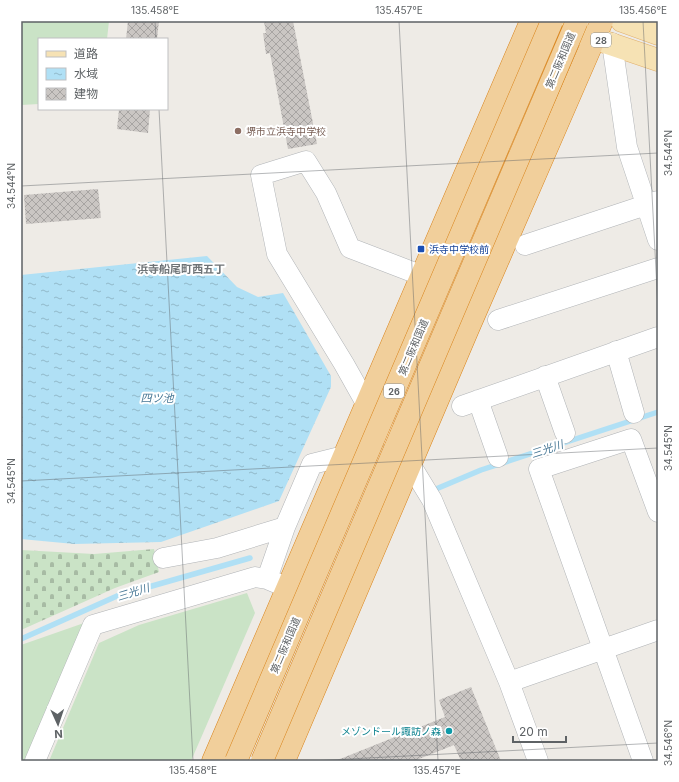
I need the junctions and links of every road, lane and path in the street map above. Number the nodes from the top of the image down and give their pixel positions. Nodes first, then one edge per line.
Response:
1 (531, 21) edge
2 (543, 21) edge
3 (552, 21) edge
4 (577, 21) edge
5 (622, 21) edge
6 (603, 34) edge
7 (658, 34) edge
8 (658, 60) edge
9 (652, 202) edge
10 (658, 240) edge
11 (525, 245) dead end
12 (658, 268) edge
13 (423, 276) junction
14 (498, 320) dead end
15 (658, 337) edge
16 (616, 351) junction
17 (545, 376) junction
18 (367, 404) junction
19 (634, 413) dead end
20 (565, 433) dead end
21 (344, 456) junction
22 (498, 457) dead end
23 (410, 464) junction
24 (658, 512) edge
25 (285, 527) junction
26 (163, 558) dead end
27 (267, 579) junction
28 (287, 586) junction
29 (658, 630) edge
30 (603, 650) junction
31 (509, 682) junction
32 (35, 761) edge
33 (213, 761) edge
34 (236, 761) edge
35 (262, 761) edge
36 (284, 761) edge
37 (538, 761) edge
38 (643, 761) edge

1 - 13 highway, 26
2 - 6 main road, 28
3 - 34 highway, 第二阪和国道 / 26, bridge
4 - 35 highway, 第二阪和国道 / 26, bridge
5 - 7 main road
6 - 8 main road, 28
6 - 9 street
6 - 23 highway
9 - 10 street
9 - 11 street
12 - 14 street
13 - 18 highway, 26
13 - 18 street
15 - 16 street
16 - 17 street
16 - 19 street
17 - 20 street
17 - 22 street
18 - 21 highway, 26
18 - 23 street
21 - 25 street
21 - 28 highway, 26
23 - 31 street
23 - 36 highway
24 - 30 street
25 - 26 street
25 - 27 street
27 - 28 street
27 - 32 street
28 - 33 highway, 26
29 - 30 street
30 - 31 street
30 - 38 street
31 - 37 street

